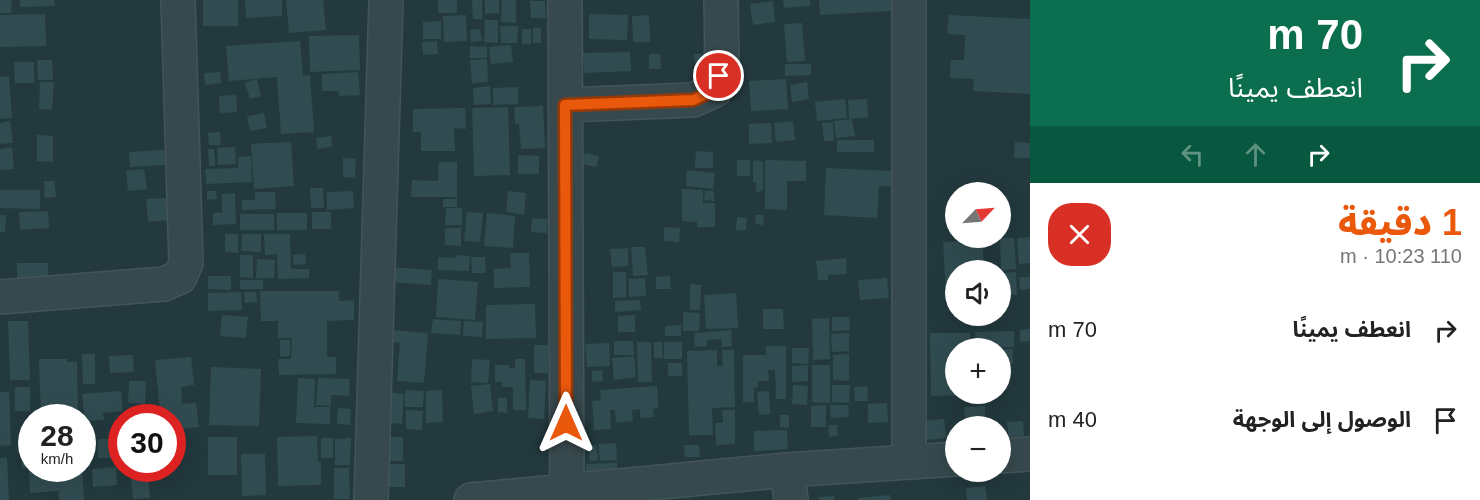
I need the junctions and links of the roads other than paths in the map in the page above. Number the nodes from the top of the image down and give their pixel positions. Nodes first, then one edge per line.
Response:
1 (178, 0) edge
2 (386, 0) edge
3 (565, 0) edge
4 (721, 0) edge
5 (909, 0) edge
6 (565, 105) junction
7 (0, 297) edge
8 (1030, 454) edge
9 (1011, 455) edge
10 (945, 460) edge
11 (909, 462) junction
12 (789, 485) edge
13 (567, 496) edge
14 (370, 500) edge
15 (471, 500) edge

1 - 7 street
2 - 14 street
3 - 6 street
4 - 6 street
5 - 11 street
6 - 13 street
8 - 9 street
10 - 11 street
11 - 12 street
12 - 13 street
13 - 15 street

